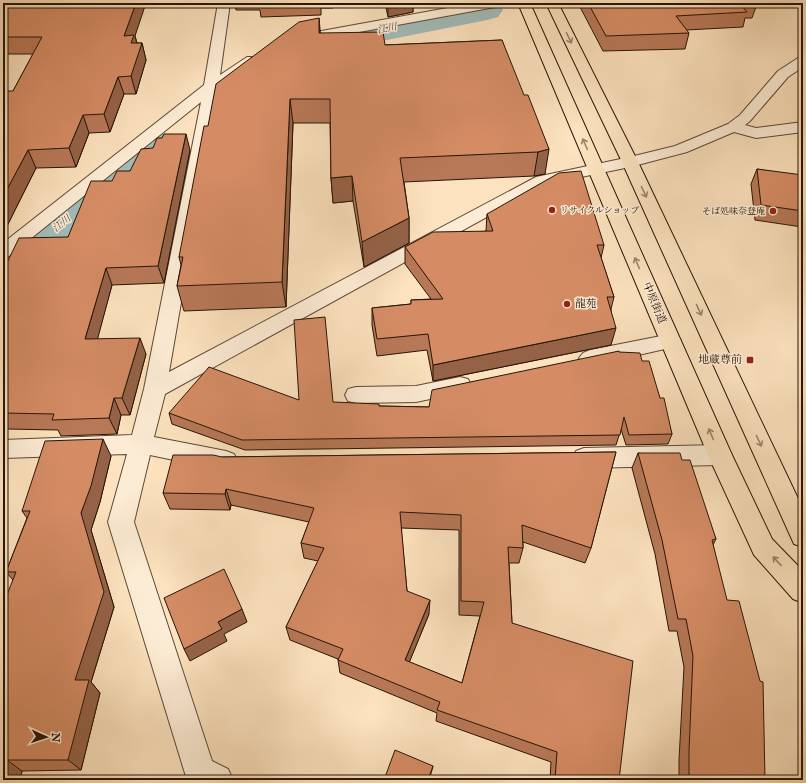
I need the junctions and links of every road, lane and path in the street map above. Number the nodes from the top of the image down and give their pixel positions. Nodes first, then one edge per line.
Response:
1 (224, 3) edge
2 (495, 3) edge
3 (524, 3) edge
4 (552, 3) edge
5 (294, 40) edge
6 (263, 53) edge
7 (803, 61) edge
8 (210, 87) junction
9 (733, 127) junction
10 (803, 127) edge
11 (630, 162) junction
12 (596, 170) junction
13 (3, 252) edge
14 (671, 341) junction
15 (570, 362) edge
16 (478, 381) edge
17 (155, 389) junction
18 (356, 395) dead end
19 (141, 444) junction
20 (3, 449) edge
21 (720, 455) junction
22 (560, 458) edge
23 (243, 462) edge
24 (803, 536) edge
25 (803, 590) edge
26 (218, 780) edge

1 - 8 street
2 - 5 street
12 -> 3 main road, 中原街道
4 -> 11 main road
6 - 8 street
7 - 9 street
8 - 13 street
8 - 17 street
9 - 10 street
9 - 11 street
11 - 12 street
11 -> 24 main road
14 -> 12 main road, 中原街道
12 - 17 street
14 - 15 street
21 -> 14 main road, 中原街道
16 - 18 street
17 - 19 street
19 - 20 street
19 - 23 street
19 - 26 street
21 - 22 street
25 -> 21 main road, 中原街道

